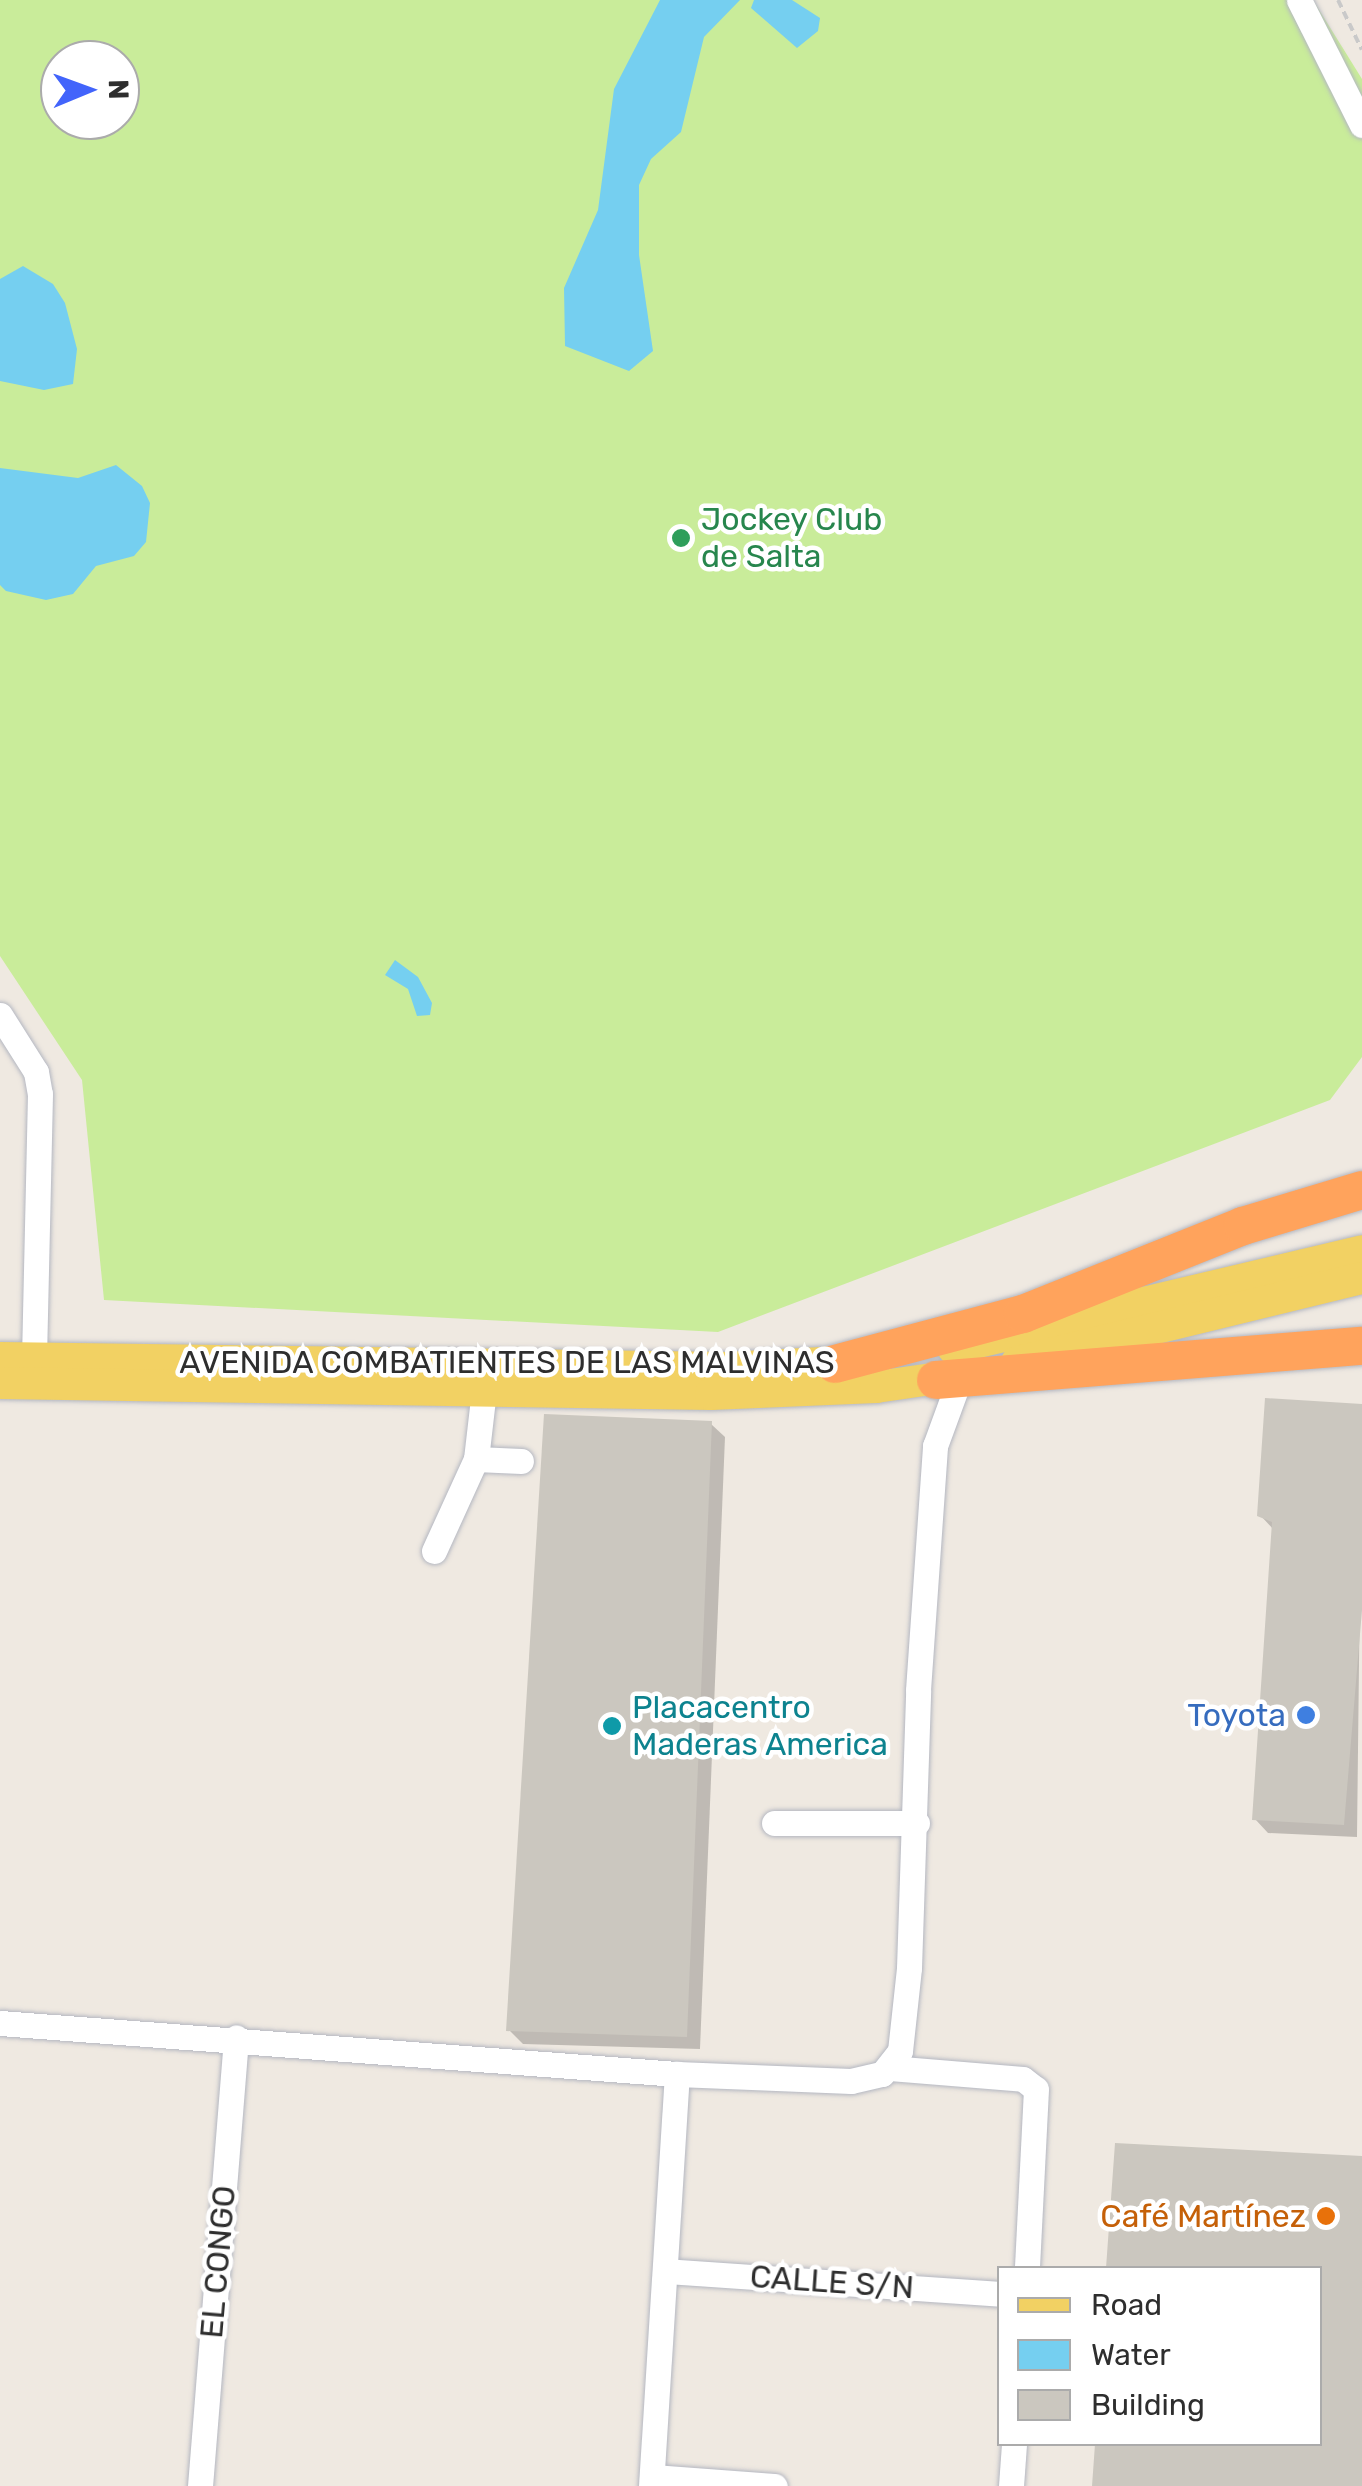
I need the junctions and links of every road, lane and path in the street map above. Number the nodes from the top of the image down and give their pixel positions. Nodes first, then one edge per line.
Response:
1 (1299, 0) edge
2 (1338, 0) edge
3 (1362, 50) edge
4 (1362, 125) edge
5 (0, 1016) edge
6 (1362, 1161) edge
7 (1362, 1190) edge
8 (1243, 1226) junction
9 (1362, 1251) edge
10 (1362, 1278) edge
11 (1362, 1346) edge
12 (0, 1358) edge
13 (34, 1361) junction
14 (836, 1364) junction
15 (947, 1382) junction
16 (0, 1383) edge
17 (484, 1390) junction
18 (476, 1458) junction
19 (521, 1461) dead end
20 (434, 1551) dead end
21 (774, 1823) dead end
22 (917, 1823) junction
23 (0, 2023) edge
24 (236, 2038) junction
25 (890, 2068) junction
26 (677, 2074) junction
27 (1027, 2266) edge
28 (665, 2271) junction
29 (997, 2294) edge
30 (1014, 2446) edge
31 (651, 2482) edge
32 (200, 2486) edge
33 (775, 2486) edge
34 (1011, 2486) edge

1 - 4 street
2 - 3 path
5 - 13 street
6 - 8 highway
7 - 8 highway
8 - 14 highway
9 - 14 main road, AVENIDA COMBATIENTES DE LAS MALVINAS
10 - 15 main road, AVENIDA COMBATIENTES DE LAS MALVINAS
11 - 15 highway
12 - 13 main road, AVENIDA COMBATIENTES DE LAS MALVINAS
13 - 14 main road, AVENIDA COMBATIENTES DE LAS MALVINAS
15 - 17 main road, AVENIDA COMBATIENTES DE LAS MALVINAS
15 - 22 street
16 - 17 main road, AVENIDA COMBATIENTES DE LAS MALVINAS
17 - 18 street
18 - 19 street
18 - 20 street
21 - 22 street
22 - 25 street
23 - 24 street
24 - 26 street
24 - 32 street, EL CONGO
25 - 26 street
25 - 27 street
26 - 28 street
28 - 29 street, CALLE S/N
28 - 31 street
30 - 34 street
31 - 33 street

